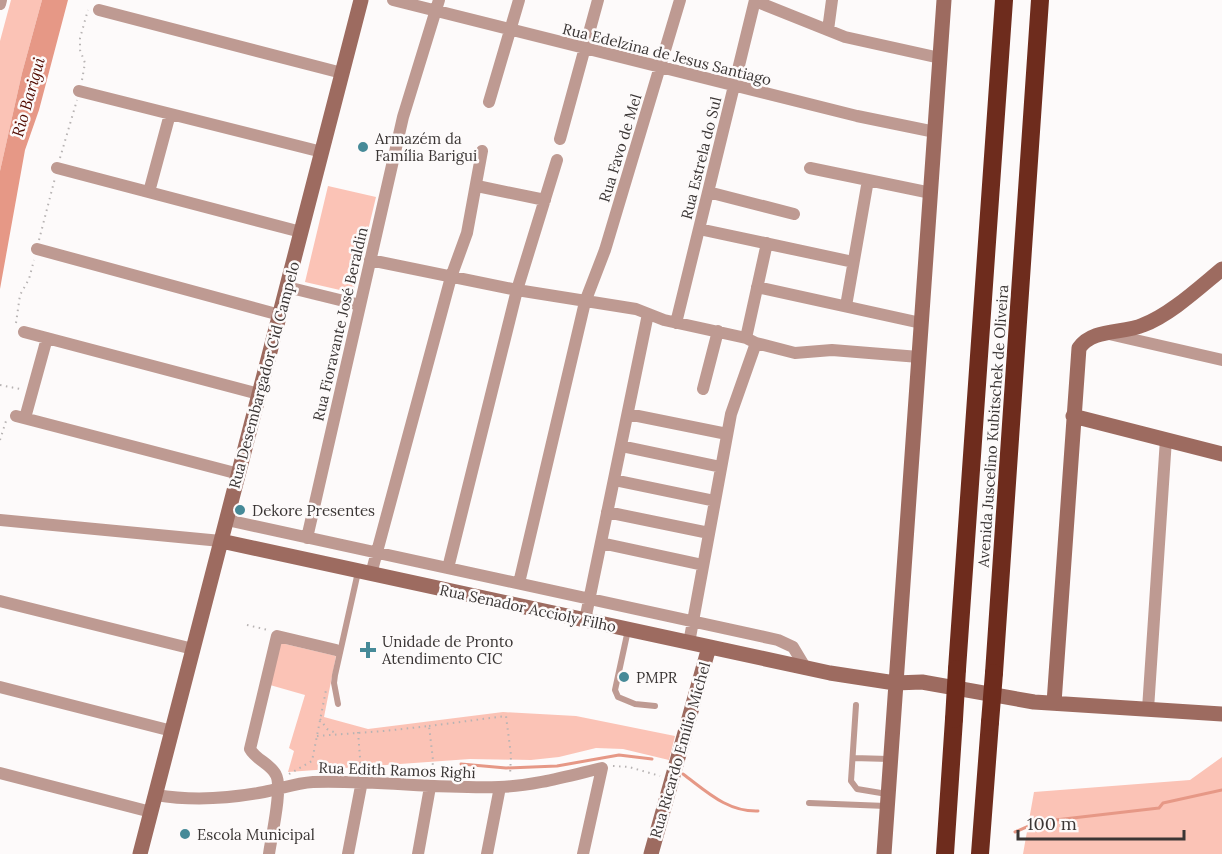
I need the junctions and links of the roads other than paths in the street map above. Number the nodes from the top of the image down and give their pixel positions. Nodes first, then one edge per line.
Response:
1 (361, 0) edge
2 (393, 0) edge
3 (519, 0) edge
4 (598, 0) edge
5 (680, 0) edge
6 (832, 0) edge
7 (944, 0) edge
8 (1004, 0) edge
9 (1040, 0) edge
10 (755, 1) edge
11 (437, 6) edge
12 (94, 8) road end
13 (509, 30) junction
14 (828, 30) junction
15 (584, 49) junction
16 (940, 58) junction
17 (659, 67) junction
18 (342, 73) junction
19 (734, 86) junction
20 (80, 91) road end
21 (489, 102) dead end
22 (170, 114) junction
23 (935, 132) junction
24 (560, 139) dead end
25 (322, 152) junction
26 (482, 152) dead end
27 (557, 159) dead end
28 (57, 168) road end
29 (810, 168) dead end
30 (868, 180) junction
31 (477, 186) junction
32 (149, 192) junction
33 (708, 192) junction
34 (931, 193) junction
35 (545, 200) junction
36 (794, 214) dead end
37 (699, 229) junction
38 (301, 231) junction
39 (767, 243) junction
40 (37, 249) road end
41 (370, 260) junction
42 (853, 262) junction
43 (1222, 268) edge
44 (451, 277) junction
45 (287, 287) junction
46 (757, 287) junction
47 (517, 290) junction
48 (585, 302) junction
49 (360, 305) junction
50 (846, 306) junction
51 (648, 314) junction
52 (280, 315) junction
53 (921, 322) junction
54 (676, 323) junction
55 (20, 331) road end
56 (718, 332) junction
57 (1105, 333) junction
58 (47, 338) junction
59 (751, 340) junction
60 (919, 357) junction
61 (1222, 360) edge
62 (703, 389) dead end
63 (259, 394) junction
64 (628, 414) junction
65 (1073, 416) junction
66 (727, 434) junction
67 (1166, 440) junction
68 (621, 446) junction
69 (1222, 454) edge
70 (721, 467) junction
71 (239, 474) junction
72 (614, 480) junction
73 (715, 501) junction
74 (608, 512) junction
75 (0, 520) edge
76 (227, 520) junction
77 (709, 534) junction
78 (307, 538) junction
79 (221, 541) junction
80 (601, 543) junction
81 (377, 553) junction
82 (703, 565) junction
83 (448, 568) junction
84 (365, 572) junction
85 (519, 584) junction
86 (590, 599) junction
87 (0, 601) edge
88 (585, 620) junction
89 (693, 622) junction
90 (628, 629) junction
91 (689, 643) junction
92 (709, 647) junction
93 (193, 649) junction
94 (336, 650) dead end
95 (804, 668) junction
96 (895, 683) junction
97 (0, 687) edge
98 (338, 704) dead end
99 (1054, 704) junction
100 (856, 705) dead end
101 (655, 706) dead end
102 (1148, 709) junction
103 (1222, 714) edge
104 (172, 731) junction
105 (853, 758) junction
106 (890, 759) junction
107 (0, 773) edge
108 (362, 781) junction
109 (505, 786) junction
110 (430, 787) junction
111 (279, 789) junction
112 (156, 795) junction
113 (887, 800) junction
114 (810, 803) dead end
115 (151, 812) junction
116 (140, 854) edge
117 (269, 854) edge
118 (348, 854) edge
119 (418, 854) edge
120 (487, 854) edge
121 (583, 854) edge
122 (651, 854) edge
123 (884, 854) edge
124 (945, 854) edge
125 (980, 854) edge

1 - 18 street, Rua Desembargador Cid Campelo
2 - 11 street, Rua Edelzina de Jesus Santiago
3 - 13 street
4 - 15 street
5 - 17 street, Rua Favo de Mel
6 - 14 street
7 - 16 street
8 - 124 highway, Avenida Juscelino Kubitschek de Oliveira, bridge
9 - 125 highway, Avenida Juscelino Kubitschek de Oliveira, bridge
10 - 14 street
10 - 19 street, Rua Estrela do Sul
11 - 13 street, Rua Edelzina de Jesus Santiago
11 - 41 street, Rua Fioravante José Beraldin
12 - 18 street
13 - 15 street, Rua Edelzina de Jesus Santiago
13 - 21 street
14 - 16 street
15 - 17 street, Rua Edelzina de Jesus Santiago
15 - 24 street
16 - 23 street
17 - 19 street, Rua Edelzina de Jesus Santiago
17 - 48 street, Rua Favo de Mel
18 - 25 street, Rua Desembargador Cid Campelo
19 - 23 street, Rua Edelzina de Jesus Santiago
19 - 33 street, Rua Estrela do Sul
20 - 22 street
22 - 25 street
22 - 32 street
23 - 34 street
25 - 38 street, Rua Desembargador Cid Campelo
26 - 31 street
27 - 35 street
28 - 32 street
29 - 30 street
30 - 34 street
30 - 42 street
31 - 35 street
31 - 44 street
32 - 38 street
33 - 36 street
33 - 37 street, Rua Estrela do Sul
34 - 53 street
35 - 47 street
37 - 39 street
37 - 54 street, Rua Estrela do Sul
38 - 45 street, Rua Desembargador Cid Campelo
39 - 42 street
39 - 46 street
40 - 52 street
41 - 44 street
41 - 49 street, Rua Fioravante José Beraldin
42 - 50 street
43 - 57 street
44 - 47 street
44 - 81 street
45 - 49 street
45 - 52 street, Rua Desembargador Cid Campelo
46 - 50 street
46 - 59 street
47 - 48 street
47 - 83 street
48 - 51 street
48 - 85 street, Rua Favo de Mel
49 - 78 street, Rua Fioravante José Beraldin
50 - 53 street
51 - 54 street
51 - 64 street
52 - 63 street, Rua Desembargador Cid Campelo
53 - 60 street
54 - 56 street
55 - 58 street
56 - 59 street
56 - 62 street
57 - 61 street
57 - 65 street
58 - 63 street
58 - 71 street
59 - 60 street
59 - 66 street
60 - 96 street
63 - 71 street, Rua Desembargador Cid Campelo
64 - 66 street
64 - 68 street
65 - 67 street
65 - 99 street
66 - 70 street
67 - 69 street
67 - 102 street
68 - 70 street
68 - 72 street
70 - 73 street
71 - 76 street, Rua Desembargador Cid Campelo
72 - 73 street
72 - 74 street
73 - 77 street
74 - 77 street
74 - 80 street
75 - 79 street, Rua Senador Accioly Filho
76 - 78 street
76 - 79 street, Rua Desembargador Cid Campelo
77 - 82 street
78 - 81 street
79 - 84 street, Rua Senador Accioly Filho
79 - 93 street, Rua Desembargador Cid Campelo
80 - 82 street
80 - 86 street
81 - 83 street
81 - 84 street
82 - 89 street
83 - 85 street
84 - 88 street, Rua Senador Accioly Filho
84 - 98 lane
85 - 86 street
86 - 88 street
86 - 89 street
87 - 93 street
88 - 90 street, Rua Senador Accioly Filho
89 - 91 street
89 - 95 street
90 - 91 street, Rua Senador Accioly Filho
90 - 101 lane
91 - 92 street, Rua Senador Accioly Filho
92 - 95 street, Rua Senador Accioly Filho
92 - 122 street, Rua Ricardo Emílio Michel
93 - 104 street, Rua Desembargador Cid Campelo
94 - 111 street
95 - 96 street, Rua Senador Accioly Filho
96 - 99 street, Rua Senador Accioly Filho
96 - 106 street
97 - 104 street
99 - 102 street, Rua Senador Accioly Filho
100 - 105 lane
102 - 103 street, Rua Senador Accioly Filho
104 - 112 street, Rua Desembargador Cid Campelo
105 - 106 lane
105 - 113 lane
106 - 113 street
107 - 115 street
108 - 110 street, Rua Edith Ramos Righi
108 - 111 street, Rua Edith Ramos Righi
108 - 118 street
109 - 110 street, Rua Edith Ramos Righi
109 - 120 street
109 - 121 street, Rua Edith Ramos Righi
110 - 119 street
111 - 112 street, Rua Edith Ramos Righi
111 - 117 street
112 - 115 street, Rua Desembargador Cid Campelo
113 - 114 lane
113 - 123 street
115 - 116 street, Rua Desembargador Cid Campelo

